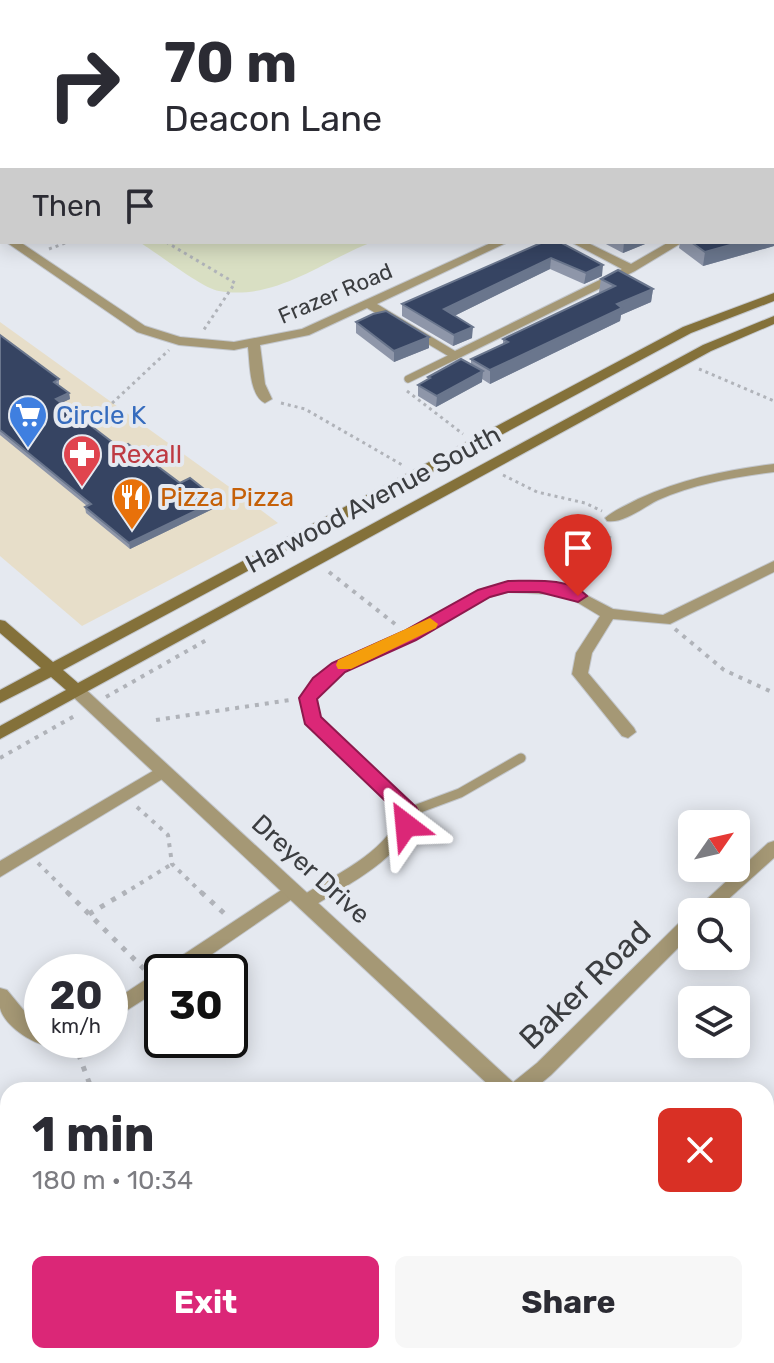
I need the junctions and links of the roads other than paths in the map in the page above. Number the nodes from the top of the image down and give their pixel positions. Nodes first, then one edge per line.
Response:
1 (15, 244) edge
2 (498, 244) edge
3 (581, 244) edge
4 (674, 244) edge
5 (631, 269) junction
6 (774, 297) edge
7 (367, 303) junction
8 (774, 320) edge
9 (254, 344) junction
10 (455, 356) junction
11 (408, 379) road end
12 (265, 399) road end
13 (774, 468) edge
14 (612, 518) road end
15 (774, 566) edge
16 (609, 614) junction
17 (0, 625) edge
18 (53, 668) junction
19 (76, 690) junction
20 (0, 697) edge
21 (628, 732) dead end
22 (0, 733) edge
23 (521, 758) dead end
24 (163, 771) junction
25 (409, 812) junction
26 (774, 848) edge
27 (0, 870) edge
28 (299, 896) junction
29 (718, 898) edge
30 (678, 936) edge
31 (198, 954) edge
32 (0, 996) edge
33 (24, 1025) edge
34 (499, 1082) edge
35 (528, 1082) edge

1 - 9 street, Frazer Road
2 - 7 street, Frazer Road
3 - 5 street
4 - 5 street
5 - 10 street
6 - 18 main road, Harwood Avenue South
7 - 9 street, Frazer Road
7 - 10 street
8 - 19 main road, Harwood Avenue South
9 - 12 street
10 - 11 lane
13 - 14 street
15 - 16 street
16 - 21 street
16 - 25 street
17 - 18 main road
18 - 19 main road
18 - 20 main road, Harwood Avenue South
19 - 22 main road, Harwood Avenue South
19 - 24 street, Dreyer Drive
23 - 25 lane
24 - 27 street
24 - 28 street, Dreyer Drive
25 - 28 street
26 - 29 street
28 - 31 street
28 - 34 street, Dreyer Drive
30 - 35 street, Baker Road
32 - 33 street

